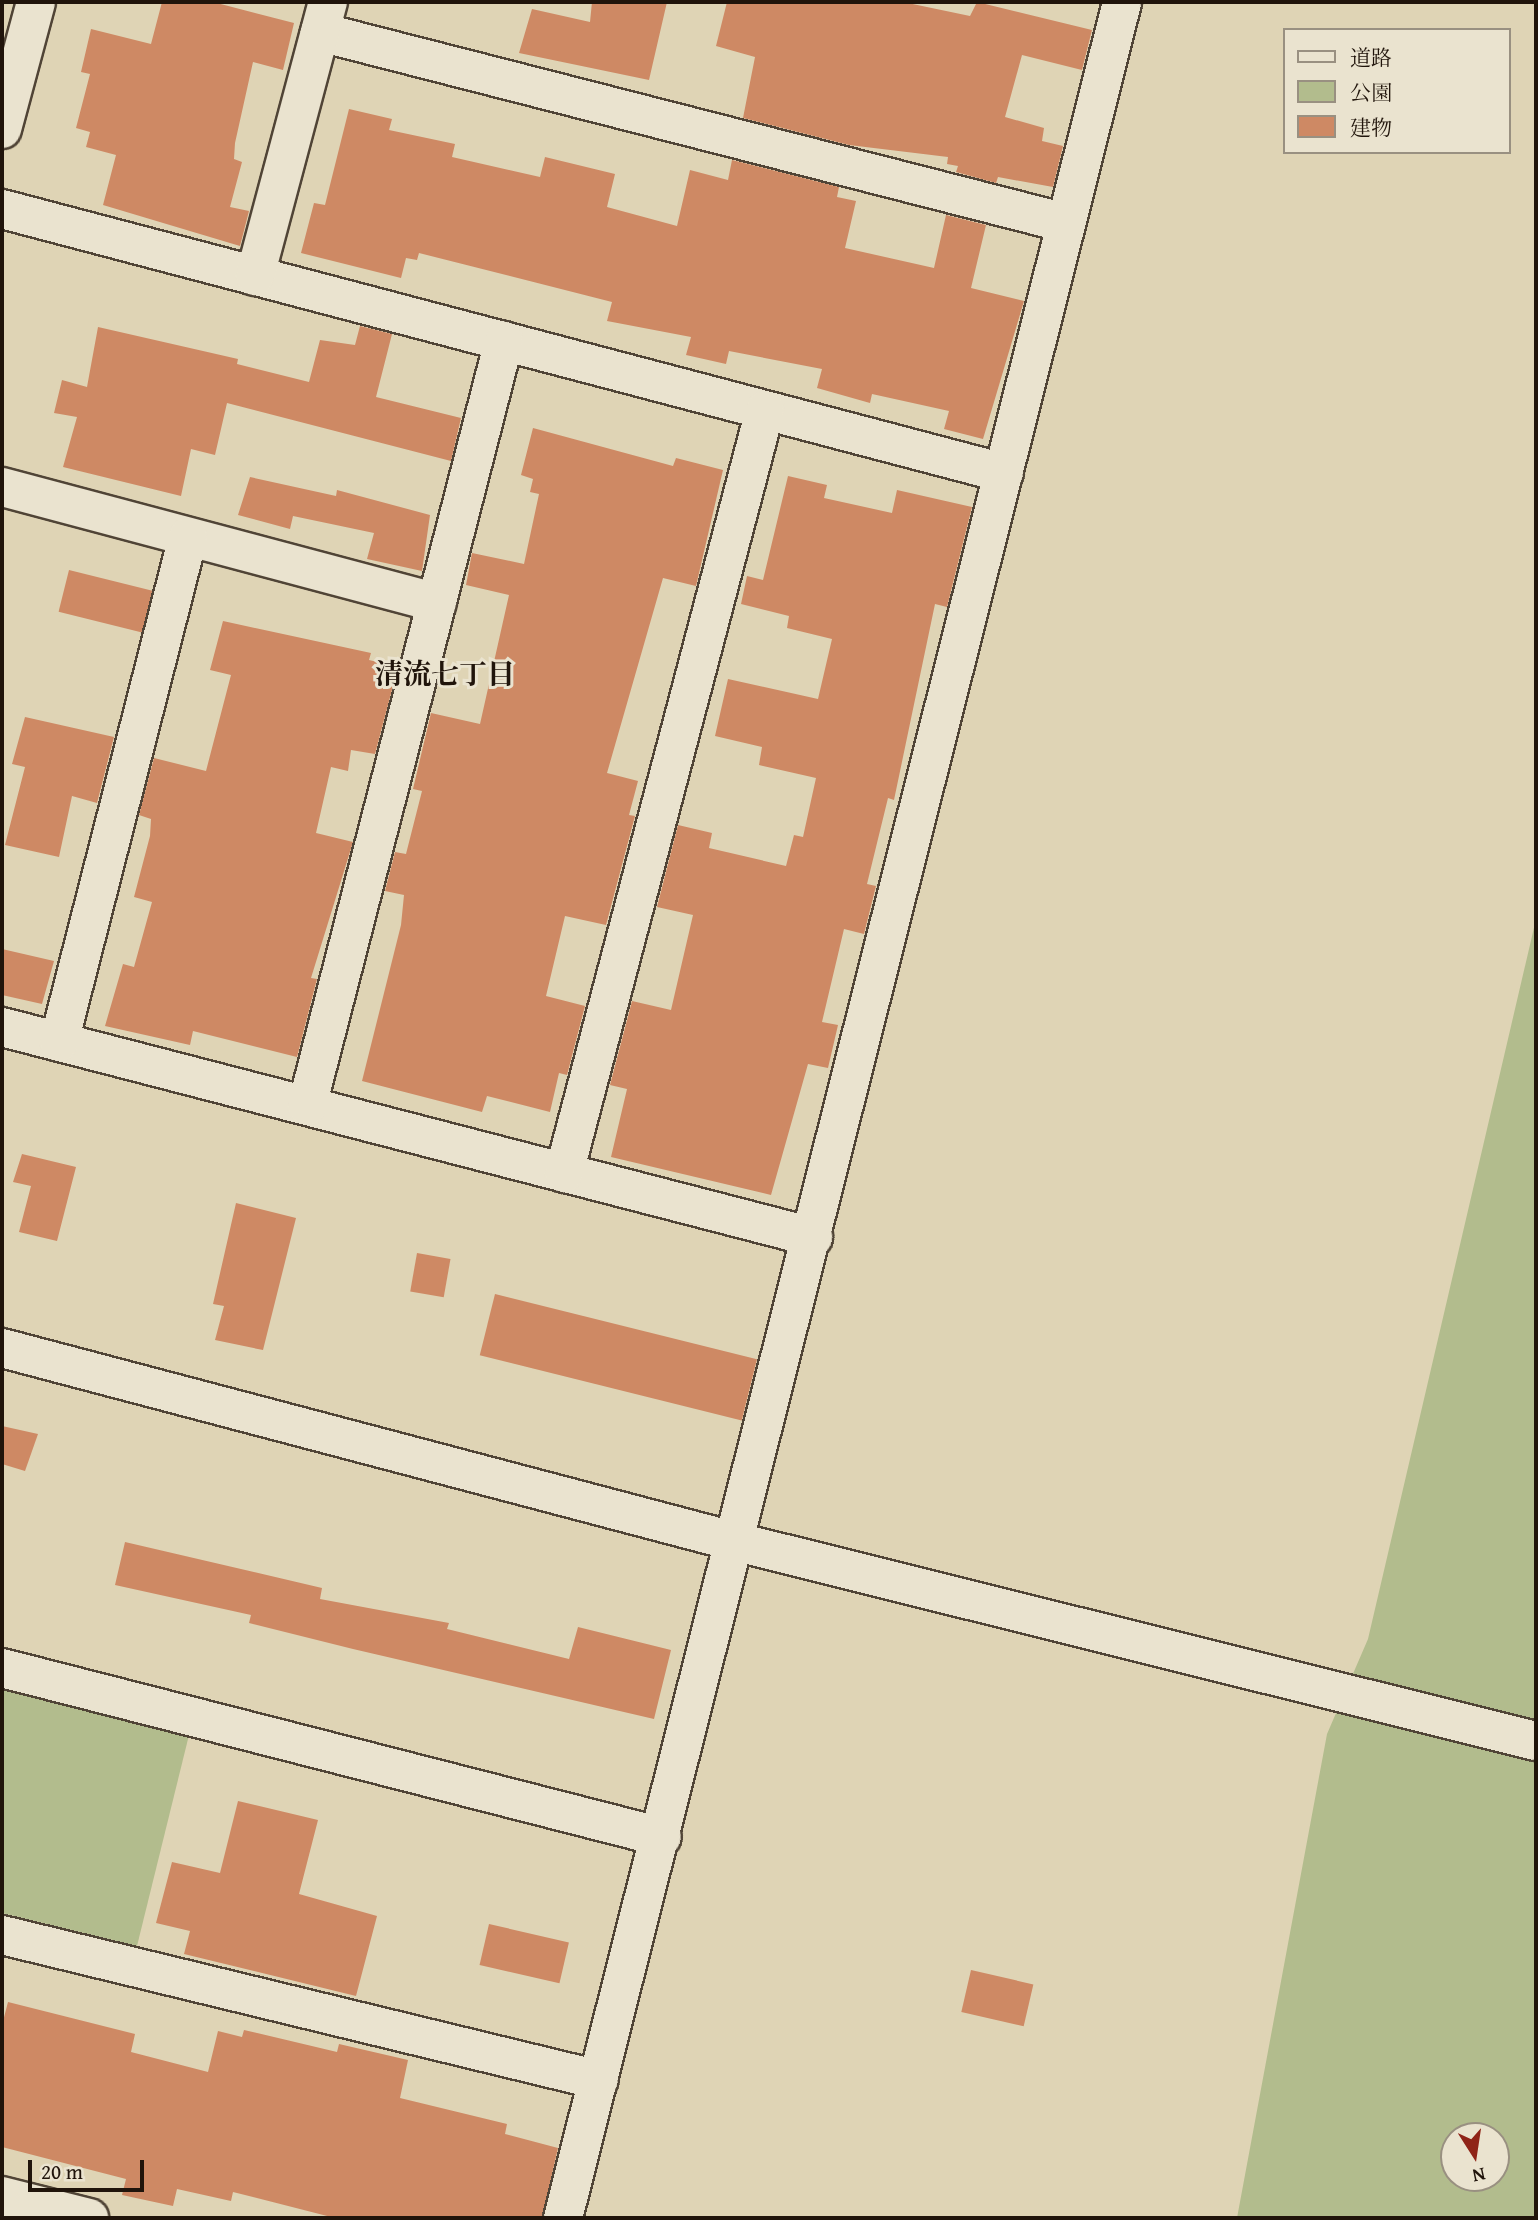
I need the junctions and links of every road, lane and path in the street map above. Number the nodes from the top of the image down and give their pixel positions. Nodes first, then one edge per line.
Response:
1 (36, 2) edge
2 (1122, 2) edge
3 (324, 17) edge
4 (2, 129) edge
5 (2, 209) edge
6 (1066, 223) junction
7 (255, 276) junction
8 (505, 341) junction
9 (765, 410) junction
10 (1004, 473) junction
11 (2, 487) edge
12 (188, 537) junction
13 (437, 603) junction
14 (2, 1027) edge
15 (59, 1042) junction
16 (307, 1106) junction
17 (564, 1173) junction
18 (813, 1237) junction
19 (2, 1348) edge
20 (737, 1542) junction
21 (2, 1668) edge
22 (1536, 1741) edge
23 (662, 1837) junction
24 (2, 1935) edge
25 (599, 2080) junction
26 (2, 2196) edge
27 (89, 2218) edge
28 (563, 2218) edge

1 - 4 street
2 - 6 street
3 - 6 street
3 - 7 street
5 - 7 street
6 - 10 street
7 - 8 street
8 - 9 street
8 - 13 street
9 - 10 street
9 - 17 street
10 - 18 street
11 - 12 street
12 - 13 street
12 - 15 street
13 - 16 street
14 - 15 street
15 - 16 street
16 - 17 street
17 - 18 street
18 - 20 street
19 - 20 street
20 - 22 street
20 - 23 street
21 - 23 street
23 - 25 street
24 - 25 street
25 - 28 street
26 - 27 street

